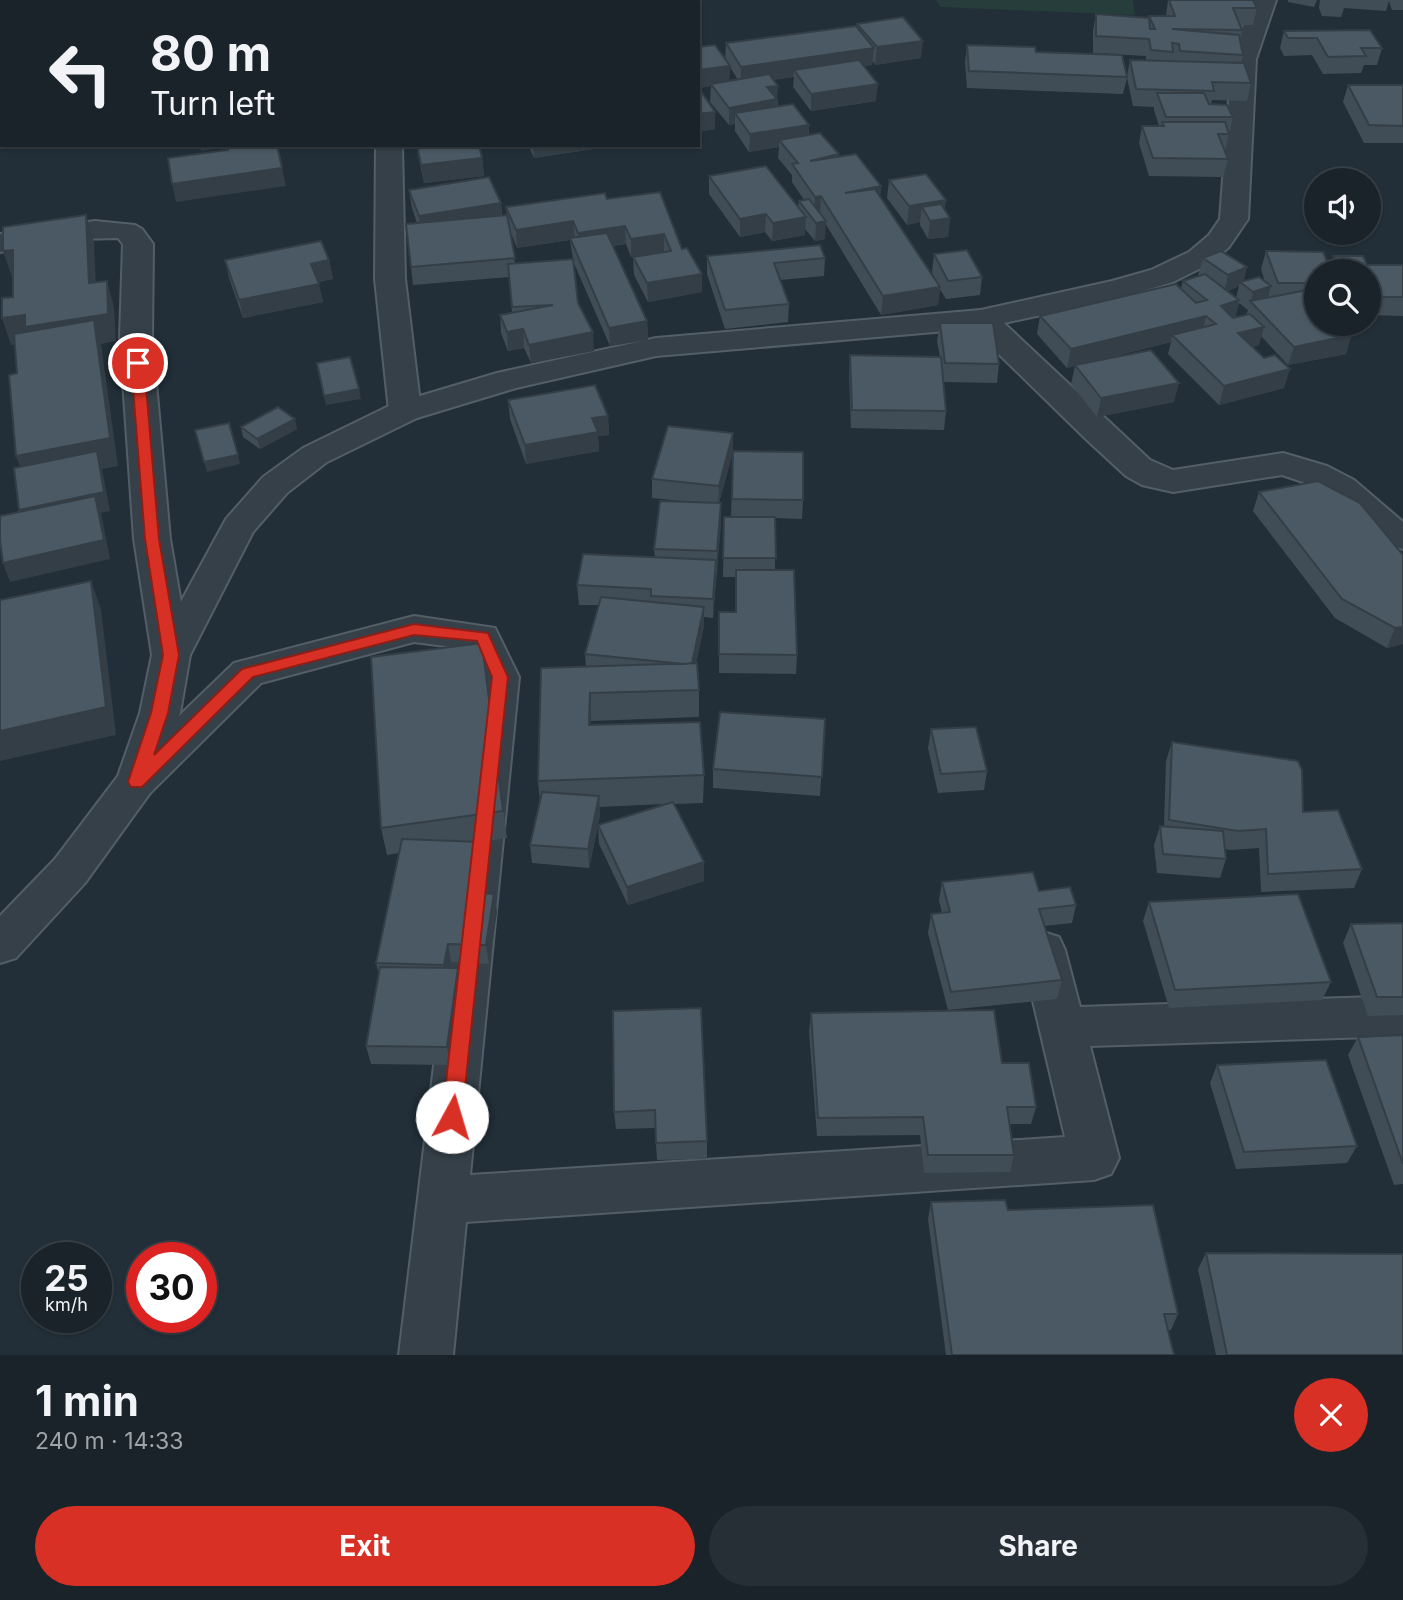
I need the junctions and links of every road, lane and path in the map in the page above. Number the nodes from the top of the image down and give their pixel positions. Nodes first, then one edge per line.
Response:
1 (1264, 0) edge
2 (389, 147) edge
3 (0, 243) edge
4 (981, 319) junction
5 (405, 411) junction
6 (1403, 537) edge
7 (171, 655) junction
8 (136, 782) junction
9 (1038, 931) edge
10 (0, 946) edge
11 (1403, 1016) edge
12 (1062, 1027) junction
13 (443, 1200) junction
14 (426, 1355) edge

1 - 4 street
2 - 5 street
3 - 7 street
4 - 5 street
4 - 6 street
5 - 7 street
7 - 8 street
8 - 10 street
8 - 13 street
9 - 12 street
11 - 12 street
12 - 13 street
13 - 14 street

